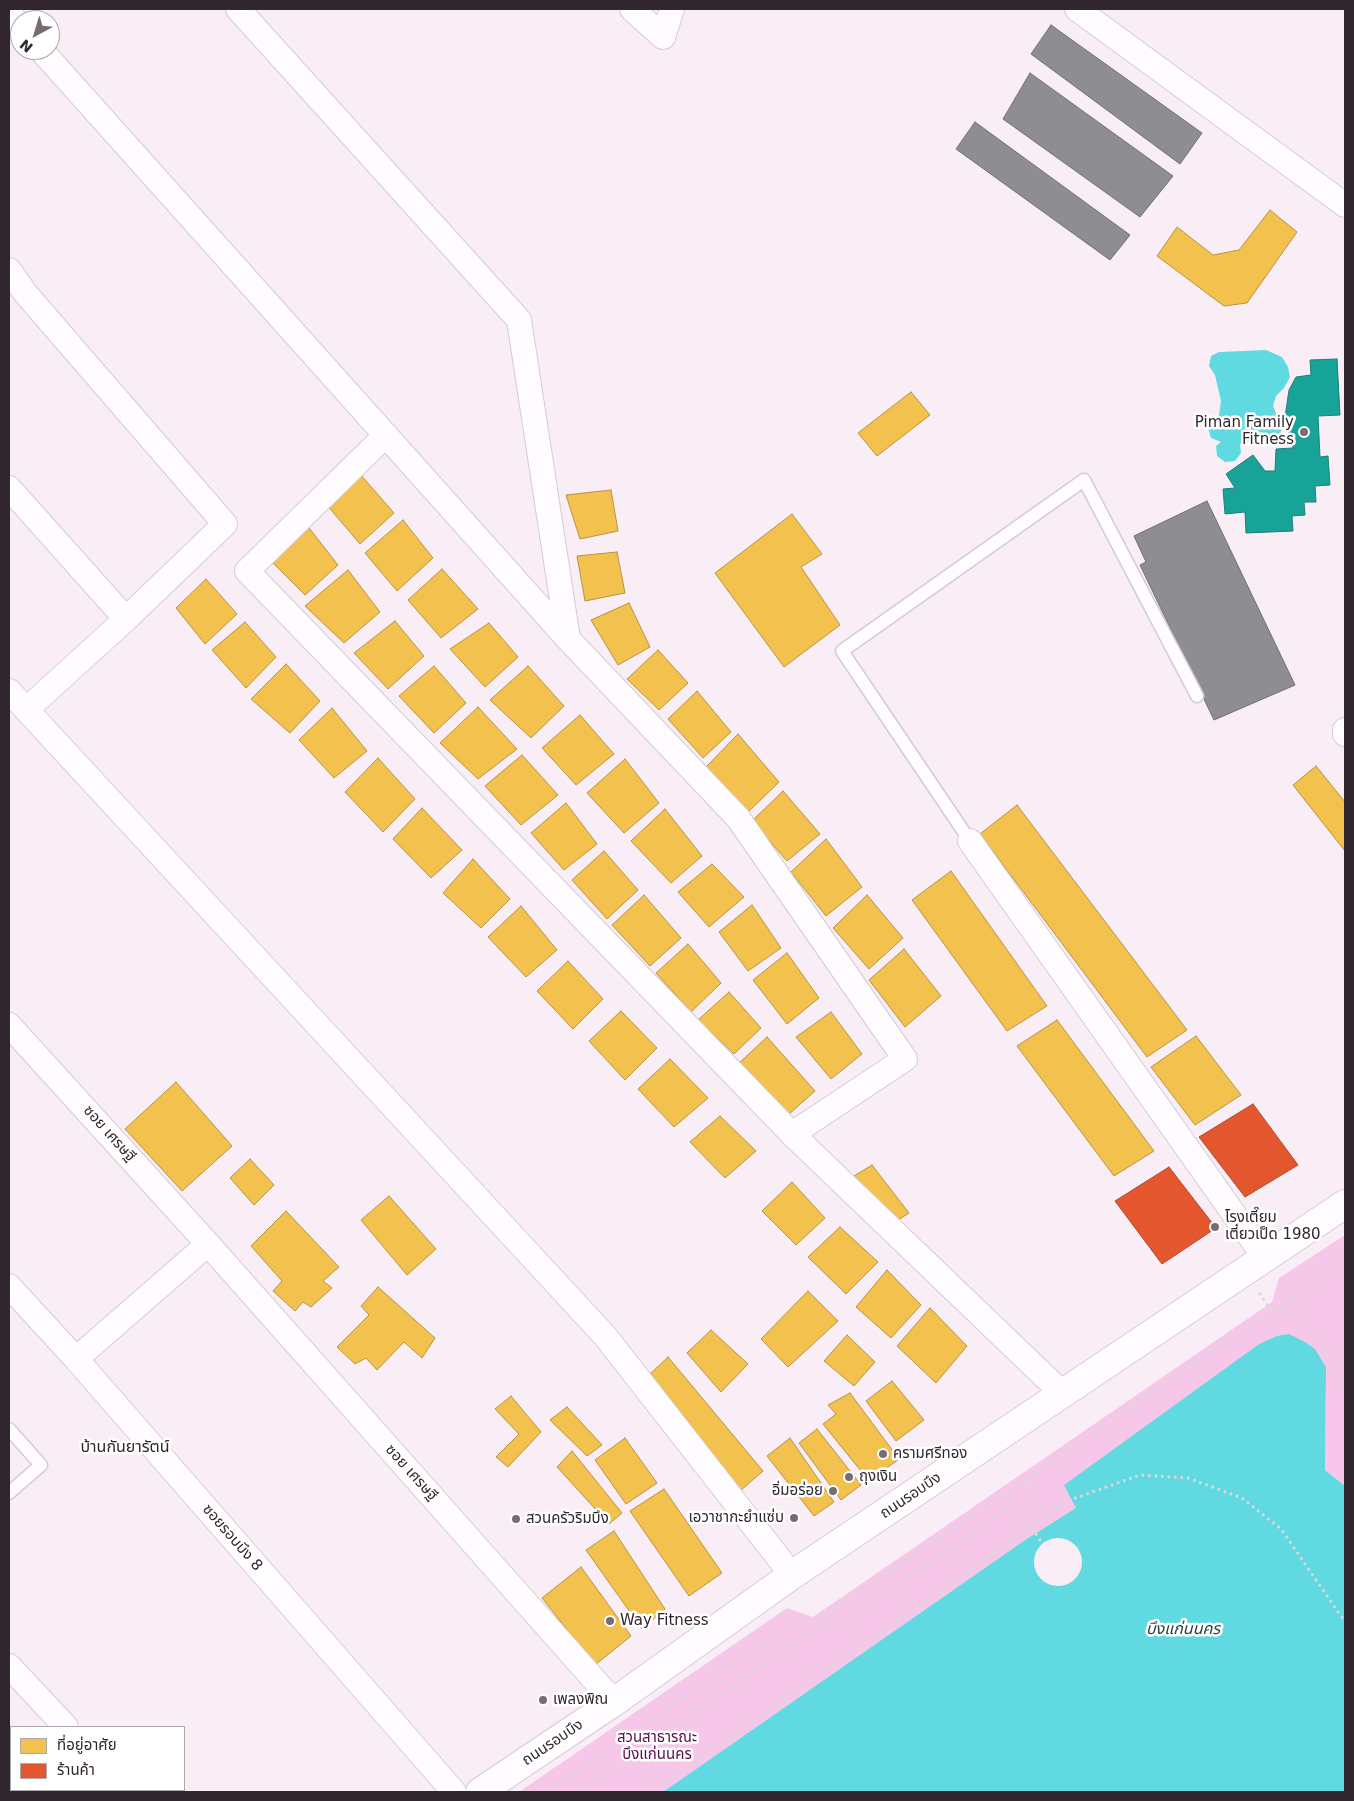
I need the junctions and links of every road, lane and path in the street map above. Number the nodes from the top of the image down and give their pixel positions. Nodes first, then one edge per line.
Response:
1 (238, 9) edge
2 (632, 9) edge
3 (672, 9) edge
4 (1077, 9) edge
5 (51, 60) edge
6 (1345, 205) edge
7 (9, 270) edge
8 (386, 435) junction
9 (9, 488) edge
10 (126, 619) junction
11 (568, 639) junction
12 (9, 691) edge
13 (1197, 696) dead end
14 (27, 709) junction
15 (970, 841) joint
16 (9, 1024) edge
17 (792, 1134) junction
18 (1345, 1204) edge
19 (208, 1244) junction
20 (1265, 1258) junction
21 (1345, 1262) edge
22 (9, 1286) edge
23 (1273, 1313) junction
24 (76, 1359) junction
25 (1345, 1386) edge
26 (1063, 1394) junction
27 (9, 1430) edge
28 (1025, 1481) junction
29 (1012, 1490) junction
30 (9, 1493) edge
31 (1047, 1517) junction
32 (1032, 1528) junction
33 (1042, 1543) dead end
34 (792, 1575) junction
35 (1345, 1622) edge
36 (814, 1625) junction
37 (818, 1629) junction
38 (9, 1666) edge
39 (614, 1702) junction
40 (65, 1726) edge
41 (454, 1792) edge
42 (480, 1792) edge
43 (545, 1792) edge
44 (576, 1792) edge
45 (654, 1792) edge

1 - 11 street
2 - 3 street
4 - 6 street
5 - 8 street
7 - 10 street
8 - 11 street
8 - 17 street
9 - 10 street
10 - 14 street
11 - 17 street
12 - 14 street
13 - 15 lane
14 - 34 street
15 - 20 street
16 - 19 street, ซอย เศรษฐี
17 - 26 street
18 - 20 street, ถนนรอบบึง
19 - 24 street
19 - 39 street, ซอย เศรษฐี
20 - 26 street, ถนนรอบบึง
21 - 23 path
22 - 24 street, ซอยรอบบึง 8
23 - 25 path
23 - 28 path
24 - 41 street, ซอยรอบบึง 8
26 - 34 street, ถนนรอบบึง
27 - 30 lane
28 - 29 path
28 - 31 path
29 - 36 path
29 - 37 path
31 - 32 path
31 - 35 path
32 - 33 path
32 - 45 path
34 - 39 street, ถนนรอบบึง
36 - 37 path
36 - 43 path
37 - 44 path
38 - 40 street
39 - 42 street, ถนนรอบบึง

